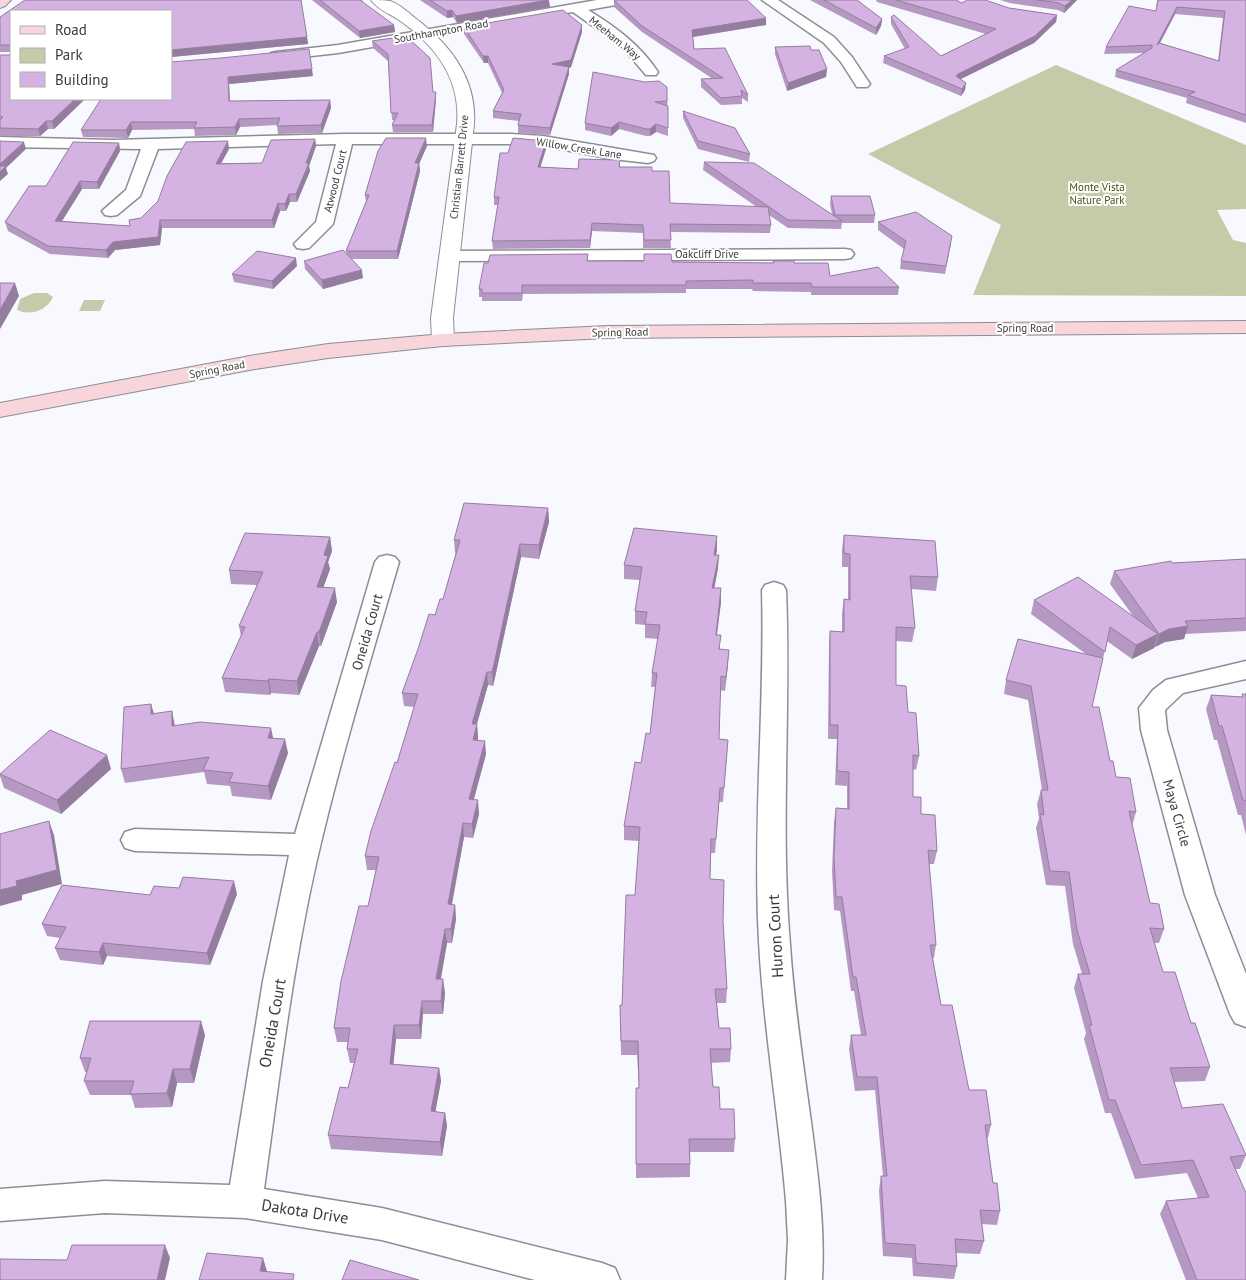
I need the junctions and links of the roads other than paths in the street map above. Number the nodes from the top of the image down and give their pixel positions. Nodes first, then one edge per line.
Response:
1 (4, 0) edge
2 (378, 0) edge
3 (621, 0) edge
4 (769, 0) edge
5 (0, 3) edge
6 (576, 8) junction
7 (427, 34) junction
8 (266, 57) edge
9 (650, 72) dead end
10 (862, 84) dead end
11 (464, 138) junction
12 (345, 139) junction
13 (0, 142) edge
14 (151, 145) junction
15 (648, 158) dead end
16 (111, 211) dead end
17 (303, 244) dead end
18 (845, 254) dead end
19 (449, 256) junction
20 (1246, 316) edge
21 (1246, 327) edge
22 (442, 334) junction
23 (0, 395) edge
24 (0, 410) edge
25 (387, 562) dead end
26 (774, 590) dead end
27 (1246, 670) edge
28 (134, 840) dead end
29 (307, 846) junction
30 (1246, 1014) edge
31 (245, 1202) junction
32 (0, 1205) edge
33 (602, 1280) edge
34 (804, 1280) edge

1 - 5 main road
2 - 7 street, Christian Barrett Drive
3 - 6 street, Southhampton Road
4 - 10 street
6 - 7 street, Southhampton Road
6 - 9 street, Meeham Way
7 - 8 street, Southhampton Road
7 - 11 street, Christian Barrett Drive
11 - 12 street, Willow Creek Lane
11 - 15 street, Willow Creek Lane
11 - 19 street, Christian Barrett Drive
12 - 14 street, Willow Creek Lane
12 - 17 street, Atwood Court
13 - 14 street, Willow Creek Lane
14 - 16 street
18 - 19 street, Oakcliff Drive
19 - 22 street, Christian Barrett Drive
20 - 22 main road, Spring Road
21 - 22 main road, Spring Road
22 - 23 main road, Spring Road
22 - 24 main road, Spring Road
25 - 29 street, Oneida Court
26 - 34 street, Huron Court
27 - 30 street, Maya Circle
28 - 29 street
29 - 31 street, Oneida Court
31 - 32 street, Dakota Drive
31 - 33 street, Dakota Drive

